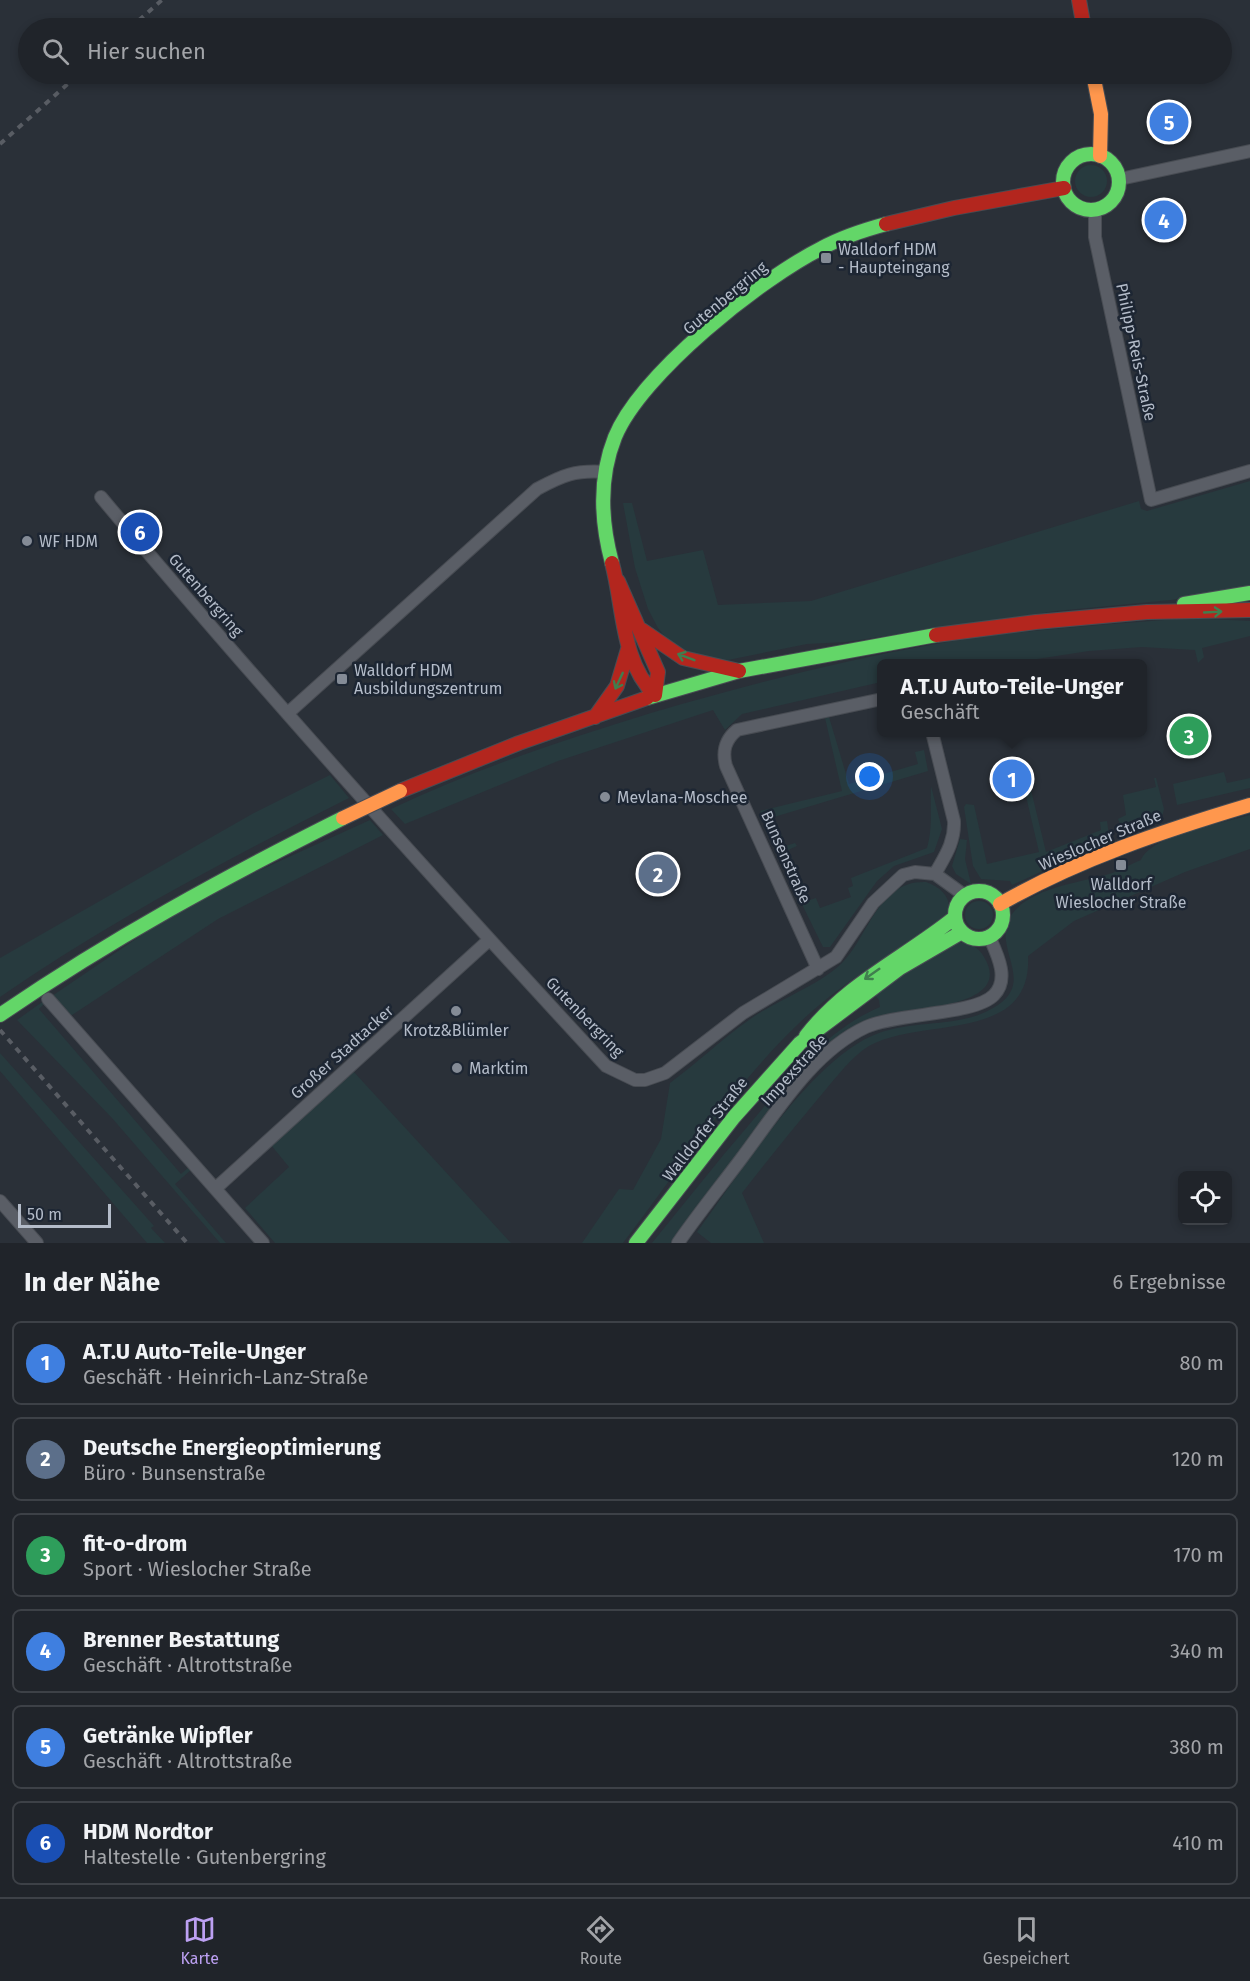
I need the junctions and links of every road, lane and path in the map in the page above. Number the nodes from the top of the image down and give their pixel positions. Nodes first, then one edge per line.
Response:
1 (1079, 0) edge
2 (1082, 18) edge
3 (1095, 84) edge
4 (1250, 151) edge
5 (1100, 156) junction
6 (1120, 179) junction
7 (1064, 188) junction
8 (1095, 211) junction
9 (1250, 471) edge
10 (605, 472) junction
11 (101, 497) dead end
12 (618, 581) junction
13 (1250, 593) edge
14 (1250, 610) edge
15 (1147, 612) junction
16 (640, 629) junction
17 (628, 639) junction
18 (739, 671) junction
19 (655, 695) junction
20 (877, 700) edge
21 (288, 713) junction
22 (595, 717) junction
23 (933, 737) edge
24 (1250, 805) edge
25 (935, 874) junction
26 (964, 895) junction
27 (1000, 904) junction
28 (954, 918) junction
29 (962, 932) junction
30 (989, 936) junction
31 (489, 940) junction
32 (818, 969) junction
33 (48, 999) dead end
34 (0, 1015) edge
35 (804, 1039) junction
36 (216, 1188) junction
37 (0, 1201) edge
38 (38, 1243) edge
39 (263, 1243) edge
40 (636, 1243) edge
41 (678, 1243) edge

1 - 2 street
3 - 5 street
4 - 6 street
5 - 6 street
5 - 7 street
6 - 8 street
7 - 8 street
7 - 10 street, Gutenbergring
8 - 9 street, Philipp-Reis-Straße
10 - 12 street, Gutenbergring
10 - 21 street
11 - 21 street, Gutenbergring
12 - 16 street, Gutenbergring
12 - 17 street, Gutenbergring
13 - 15 street
15 -> 14 street
15 - 18 street
18 -> 16 street
16 - 19 street, Gutenbergring
17 - 19 street, Gutenbergring
17 -> 22 street
18 - 19 street
19 - 22 street
20 - 32 street, Bunsenstraße
21 - 31 street, Gutenbergring
22 - 34 street, bridge
23 - 25 street
24 - 27 street, Wieslocher Straße
25 - 26 street
25 - 32 street, Gutenbergring
26 - 27 street
26 - 28 street
27 - 30 street
28 - 29 street
28 -> 35 street, Walldorfer Straße
29 - 30 street
29 - 35 street, Walldorfer Straße
30 - 41 street, Impexstraße
31 - 32 street, Gutenbergring
31 - 36 street, Großer Stadtacker
33 - 36 street
35 - 40 street, Walldorfer Straße
36 - 39 street
37 - 38 street

